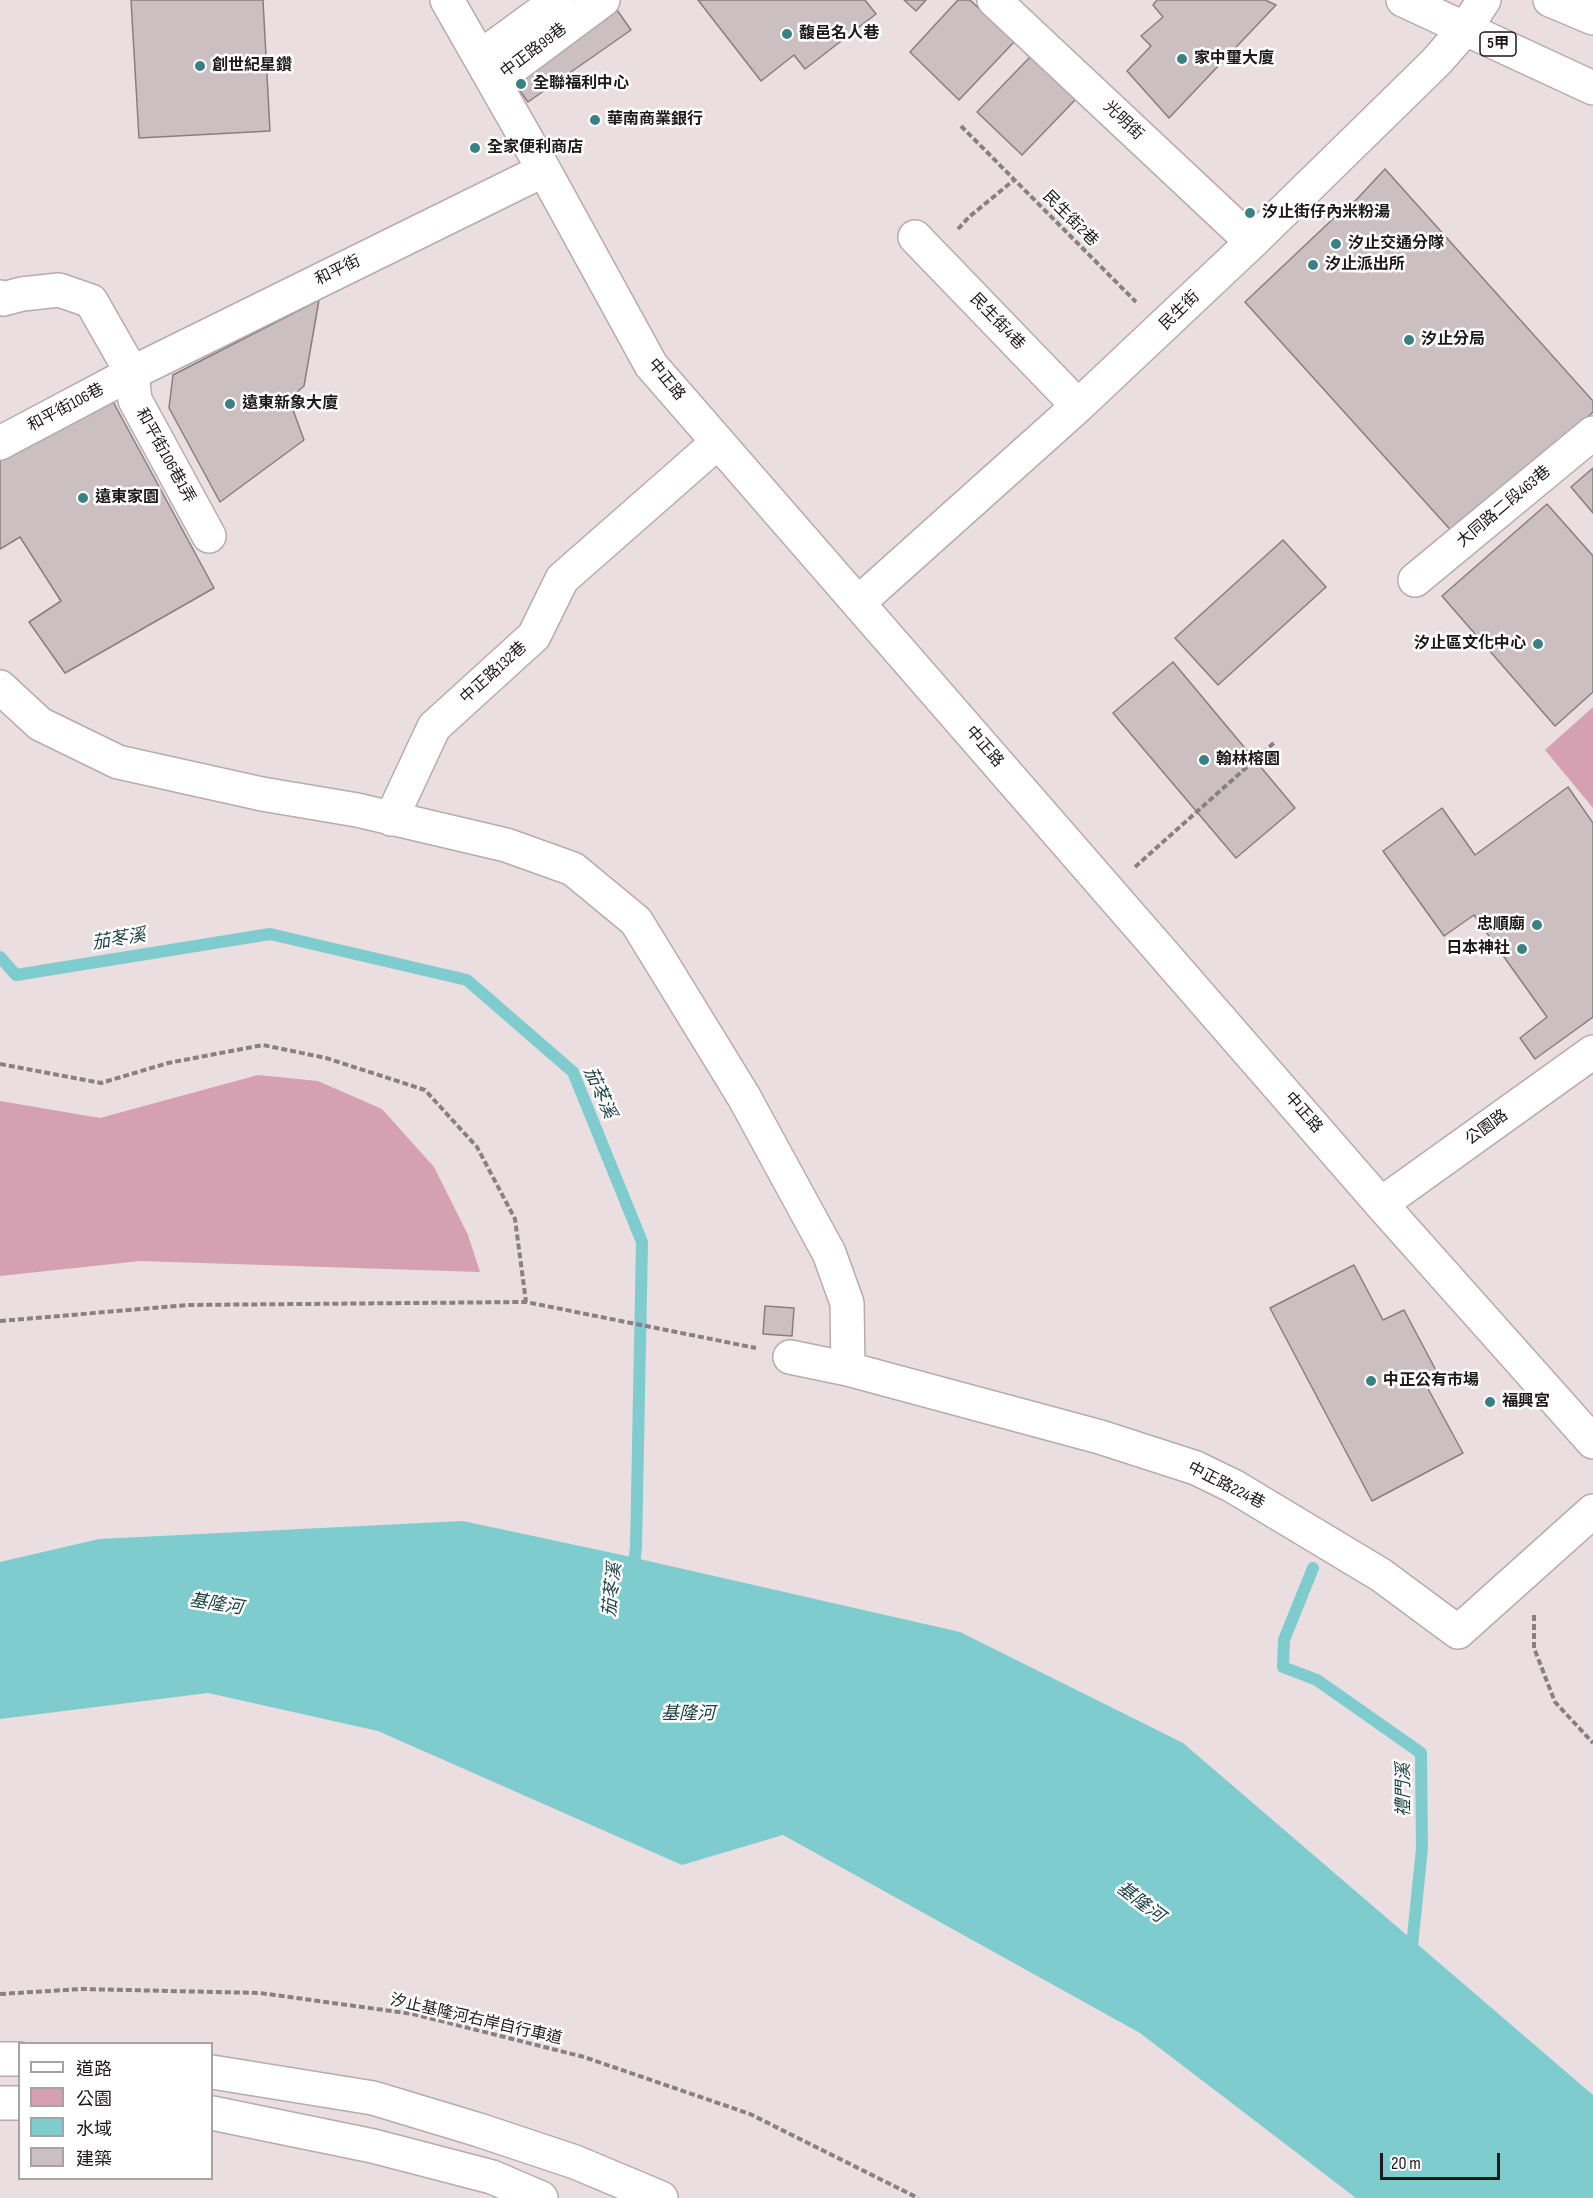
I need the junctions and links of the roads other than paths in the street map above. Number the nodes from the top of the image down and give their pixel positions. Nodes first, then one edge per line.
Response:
1 (447, 0) edge
2 (558, 0) edge
3 (603, 0) edge
4 (994, 0) edge
5 (1403, 0) edge
6 (1484, 0) edge
7 (1550, 0) edge
8 (1593, 18) edge
9 (1465, 29) junction
10 (487, 69) junction
11 (1593, 88) edge
12 (544, 170) junction
13 (1252, 242) junction
14 (924, 247) road end
15 (0, 297) edge
16 (132, 373) junction
17 (1078, 406) junction
18 (1593, 433) edge
19 (717, 442) junction
20 (0, 443) edge
21 (209, 536) dead end
22 (1415, 580) dead end
23 (858, 603) junction
24 (0, 687) edge
25 (391, 819) junction
26 (1593, 1052) edge
27 (1381, 1204) junction
28 (790, 1357) dead end
29 (848, 1370) junction
30 (1593, 1442) edge
31 (1593, 1511) edge
32 (0, 2059) edge
33 (18, 2059) edge
34 (213, 2072) edge
35 (0, 2103) edge
36 (18, 2103) edge
37 (213, 2113) edge
38 (541, 2198) edge
39 (661, 2198) edge

1 - 10 main road, 中正路
2 - 10 main road
3 - 10 main road, 中正路99巷
4 - 13 main road, 光明街
5 - 9 main road, 5甲
6 - 9 main road, 民生街
7 - 8 main road
9 - 11 main road, 5甲
9 - 13 main road, 民生街
10 - 12 main road, 中正路
12 - 16 main road, 和平街
12 - 19 main road, 中正路
13 - 17 main road, 民生街
14 - 17 main road, 民生街4巷
15 - 16 main road
16 - 20 main road, 和平街106巷
16 - 21 main road, 和平街106巷1弄
17 - 23 main road, 民生街
18 - 22 main road, 大同路二段463巷
19 - 23 main road, 中正路
19 - 25 main road, 中正路132巷
23 - 27 main road, 中正路
24 - 25 main road
25 - 29 main road
26 - 27 main road, 公園路
27 - 30 main road, 中正路
28 - 29 main road, 中正路224巷
29 - 31 main road, 中正路224巷
32 - 33 main road
34 - 39 main road
35 - 36 main road
37 - 38 main road

